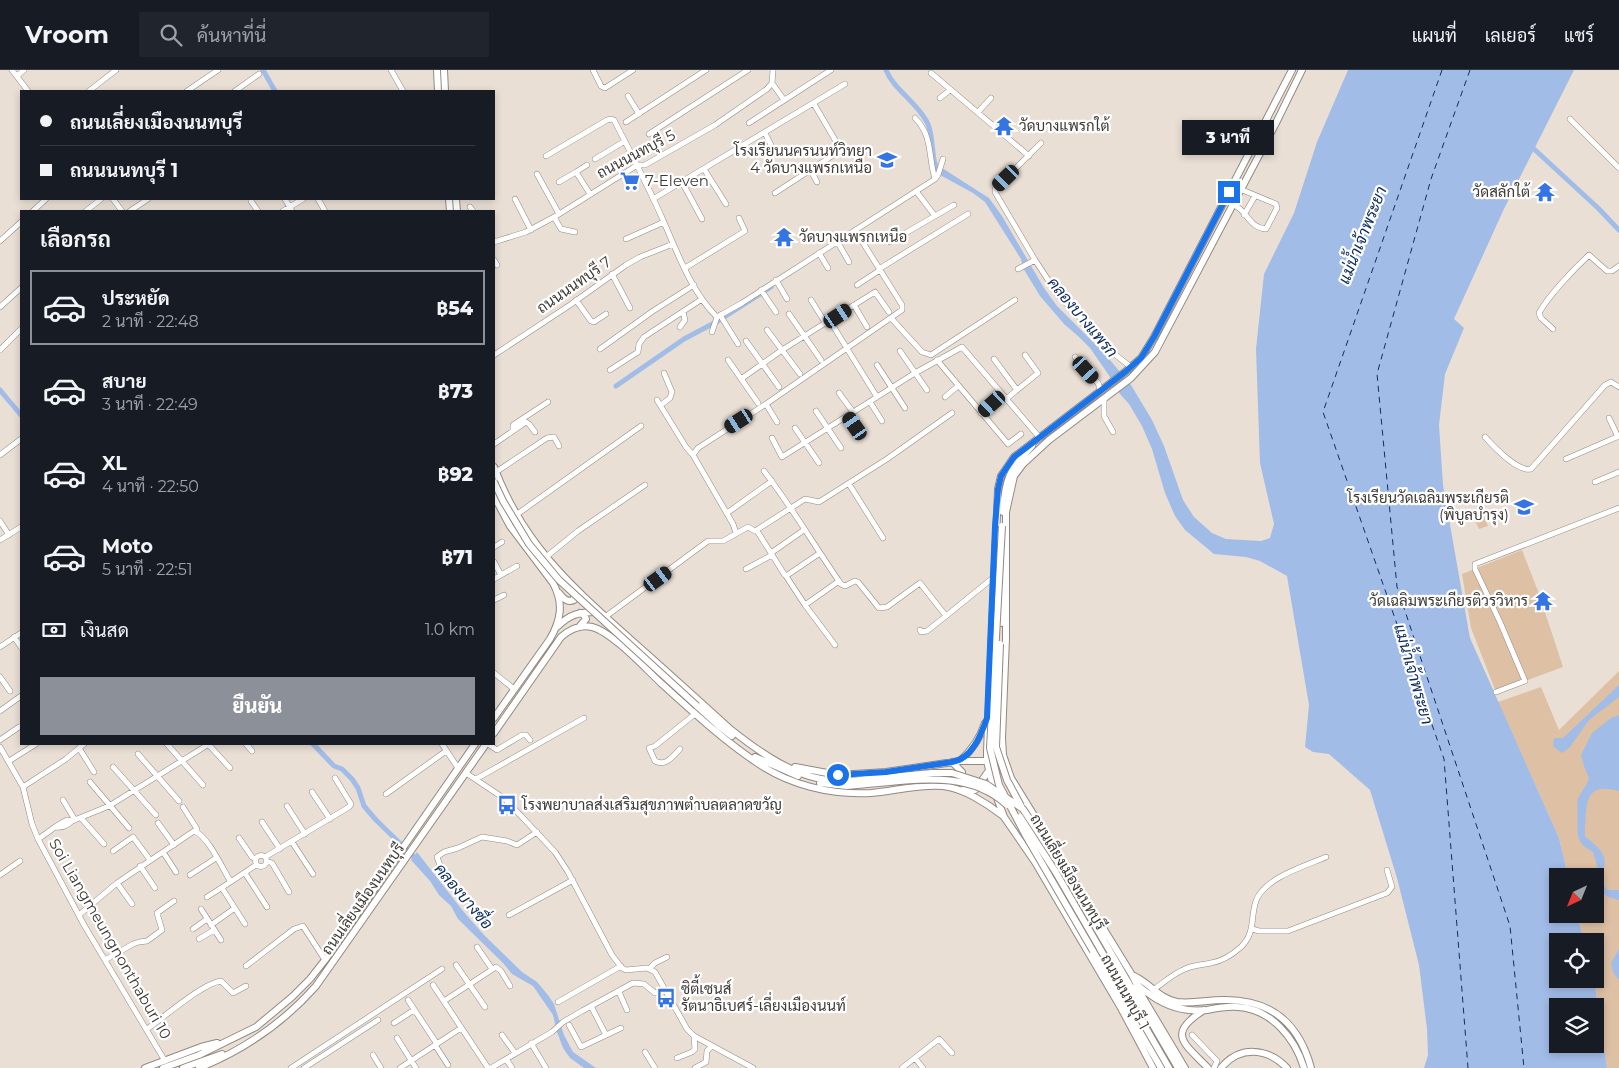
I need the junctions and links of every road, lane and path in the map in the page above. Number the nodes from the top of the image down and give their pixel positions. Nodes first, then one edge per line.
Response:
1 (12, 70) edge
2 (24, 70) edge
3 (116, 70) edge
4 (218, 70) edge
5 (391, 70) edge
6 (437, 70) edge
7 (444, 70) edge
8 (593, 70) edge
9 (633, 70) edge
10 (706, 70) edge
11 (748, 70) edge
12 (773, 70) edge
13 (831, 70) edge
14 (1292, 70) edge
15 (1302, 70) edge
16 (258, 74) dead end
17 (930, 74) dead end
18 (17, 76) junction
19 (772, 83) junction
20 (845, 84) dead end
21 (27, 90) edge
22 (90, 90) edge
23 (188, 90) edge
24 (236, 90) edge
25 (402, 90) edge
26 (438, 90) edge
27 (445, 90) edge
28 (950, 90) junction
29 (628, 96) dead end
30 (940, 98) dead end
31 (991, 98) dead end
32 (784, 100) junction
33 (814, 104) junction
34 (978, 112) junction
35 (639, 114) junction
36 (915, 118) dead end
37 (1570, 119) dead end
38 (626, 122) dead end
39 (749, 123) dead end
40 (649, 134) dead end
41 (765, 134) junction
42 (625, 142) junction
43 (1041, 143) dead end
44 (771, 145) dead end
45 (546, 156) dead end
46 (1029, 156) junction
47 (595, 159) dead end
48 (942, 162) dead end
49 (587, 165) dead end
50 (637, 165) junction
51 (1619, 168) edge
52 (704, 169) junction
53 (811, 171) junction
54 (576, 172) junction
55 (537, 174) dead end
56 (936, 177) junction
57 (558, 182) dead end
58 (682, 182) junction
59 (817, 182) dead end
60 (1240, 189) junction
61 (916, 191) junction
62 (775, 193) dead end
63 (590, 194) junction
64 (1255, 196) junction
65 (515, 199) dead end
66 (653, 199) junction
67 (45, 200) edge
68 (100, 200) edge
69 (146, 200) edge
70 (302, 200) edge
71 (1225, 200) junction
72 (252, 201) dead end
73 (726, 204) dead end
74 (1232, 204) junction
75 (954, 205) dead end
76 (291, 209) edge
77 (34, 210) edge
78 (87, 210) edge
79 (132, 210) edge
80 (257, 210) edge
81 (968, 214) dead end
82 (1244, 215) junction
83 (556, 216) junction
84 (934, 216) junction
85 (739, 218) dead end
86 (702, 219) dead end
87 (664, 222) junction
88 (20, 223) edge
89 (531, 230) junction
90 (854, 230) junction
91 (576, 232) dead end
92 (626, 239) dead end
93 (0, 241) edge
94 (495, 242) edge
95 (890, 242) dead end
96 (673, 244) junction
97 (838, 244) junction
98 (820, 255) junction
99 (1034, 261) junction
100 (849, 262) dead end
101 (1619, 266) edge
102 (685, 268) junction
103 (828, 268) dead end
104 (1020, 269) dead end
105 (880, 270) junction
106 (612, 274) junction
107 (777, 283) junction
108 (856, 284) dead end
109 (694, 285) junction
110 (20, 289) edge
111 (763, 293) junction
112 (702, 299) junction
113 (787, 299) dead end
114 (576, 300) junction
115 (811, 300) dead end
116 (1015, 300) dead end
117 (854, 305) junction
118 (0, 307) edge
119 (630, 308) dead end
120 (683, 312) junction
121 (776, 312) dead end
122 (888, 312) dead end
123 (606, 314) dead end
124 (789, 314) dead end
125 (891, 318) junction
126 (721, 319) junction
127 (828, 322) junction
128 (680, 327) dead end
129 (867, 327) dead end
130 (1553, 329) dead end
131 (20, 330) edge
132 (768, 330) dead end
133 (712, 332) dead end
134 (804, 336) junction
135 (746, 341) dead end
136 (738, 344) dead end
137 (848, 348) junction
138 (600, 349) dead end
139 (0, 350) edge
140 (782, 350) junction
141 (900, 351) dead end
142 (495, 354) edge
143 (1025, 355) dead end
144 (1075, 357) dead end
145 (994, 359) dead end
146 (728, 360) dead end
147 (821, 360) dead end
148 (937, 360) junction
149 (763, 364) junction
150 (877, 365) dead end
151 (610, 370) dead end
152 (1128, 370) junction
153 (664, 373) dead end
154 (916, 373) junction
155 (800, 374) dead end
156 (741, 379) junction
157 (958, 386) junction
158 (779, 387) dead end
159 (892, 387) junction
160 (1619, 387) edge
161 (927, 390) dead end
162 (1017, 390) junction
163 (1101, 391) junction
164 (839, 393) dead end
165 (1004, 396) junction
166 (877, 397) junction
167 (945, 397) dead end
168 (1104, 399) junction
169 (657, 400) dead end
170 (548, 402) dead end
171 (870, 402) junction
172 (758, 403) dead end
173 (766, 404) junction
174 (661, 405) junction
175 (906, 408) dead end
176 (816, 411) dead end
177 (952, 413) dead end
178 (981, 413) junction
179 (850, 414) junction
180 (1608, 418) dead end
181 (882, 421) dead end
182 (777, 422) dead end
183 (641, 426) dead end
184 (795, 428) dead end
185 (828, 429) junction
186 (513, 431) junction
187 (535, 432) dead end
188 (1113, 432) dead end
189 (1021, 434) dead end
190 (862, 436) dead end
191 (1485, 437) dead end
192 (1619, 437) edge
193 (772, 438) dead end
194 (1040, 438) junction
195 (20, 441) edge
196 (495, 443) edge
197 (805, 444) junction
198 (559, 446) dead end
199 (841, 448) dead end
200 (0, 455) edge
201 (694, 455) junction
202 (1566, 459) dead end
203 (819, 463) dead end
204 (495, 469) edge
205 (764, 471) dead end
206 (1619, 472) edge
207 (772, 481) junction
208 (1595, 482) dead end
209 (495, 484) edge
210 (849, 484) junction
211 (645, 485) dead end
212 (495, 498) edge
213 (792, 508) junction
214 (1619, 508) edge
215 (727, 513) junction
216 (516, 515) junction
217 (0, 521) edge
218 (20, 528) edge
219 (1004, 528) junction
220 (804, 530) junction
221 (757, 531) junction
222 (736, 533) junction
223 (8, 535) junction
224 (883, 538) dead end
225 (0, 540) edge
226 (502, 542) dead end
227 (495, 546) edge
228 (820, 553) junction
229 (771, 554) junction
230 (546, 557) junction
231 (495, 564) edge
232 (517, 566) dead end
233 (746, 570) dead end
234 (501, 575) junction
235 (786, 576) junction
236 (994, 577) junction
237 (495, 578) edge
238 (838, 580) junction
239 (571, 585) junction
240 (558, 593) junction
241 (504, 595) dead end
242 (495, 600) edge
243 (805, 605) junction
244 (600, 612) junction
245 (580, 613) junction
246 (946, 616) junction
247 (606, 617) junction
248 (579, 626) junction
249 (556, 628) junction
250 (920, 630) dead end
251 (20, 634) edge
252 (14, 637) junction
253 (835, 645) dead end
254 (20, 646) edge
255 (0, 647) edge
256 (495, 674) edge
257 (0, 677) edge
258 (514, 689) junction
259 (10, 691) dead end
260 (1496, 692) dead end
261 (20, 697) edge
262 (0, 711) edge
263 (696, 714) junction
264 (495, 717) edge
265 (584, 718) dead end
266 (987, 718) junction
267 (1003, 720) junction
268 (19, 727) dead end
269 (495, 732) edge
270 (0, 740) edge
271 (530, 740) dead end
272 (34, 745) edge
273 (83, 745) edge
274 (168, 745) edge
275 (206, 745) edge
276 (209, 745) edge
277 (247, 745) edge
278 (443, 745) edge
279 (474, 745) edge
280 (486, 745) edge
281 (489, 745) edge
282 (79, 748) junction
283 (680, 749) dead end
284 (252, 751) dead end
285 (446, 751) junction
286 (740, 751) junction
287 (1, 752) edge
288 (138, 754) dead end
289 (9, 761) junction
290 (182, 761) junction
291 (960, 761) junction
292 (987, 761) junction
293 (952, 762) junction
294 (993, 764) junction
295 (784, 765) junction
296 (113, 767) dead end
297 (776, 767) junction
298 (230, 768) dead end
299 (458, 768) junction
300 (989, 771) junction
301 (94, 772) dead end
302 (466, 773) junction
303 (158, 777) junction
304 (335, 778) dead end
305 (1011, 778) junction
306 (476, 779) junction
307 (878, 781) junction
308 (90, 782) dead end
309 (203, 785) dead end
310 (944, 786) junction
311 (23, 787) junction
312 (134, 790) junction
313 (954, 790) junction
314 (312, 792) dead end
315 (386, 794) dead end
316 (63, 800) dead end
317 (179, 801) dead end
318 (109, 806) junction
319 (287, 806) dead end
320 (183, 807) dead end
321 (1023, 809) junction
322 (156, 815) dead end
323 (1004, 817) junction
324 (330, 819) junction
325 (76, 820) junction
326 (262, 822) dead end
327 (158, 823) dead end
328 (129, 828) dead end
329 (197, 832) junction
330 (537, 832) junction
331 (306, 834) junction
332 (239, 838) dead end
333 (38, 839) junction
334 (292, 842) junction
335 (104, 844) dead end
336 (174, 845) junction
337 (280, 849) junction
338 (1055, 849) junction
339 (114, 851) dead end
340 (163, 852) junction
341 (1326, 857) dead end
342 (216, 858) junction
343 (266, 859) junction
344 (150, 860) junction
345 (20, 861) dead end
346 (256, 862) junction
347 (1035, 862) junction
348 (140, 866) junction
349 (1387, 870) dead end
350 (176, 872) dead end
351 (445, 872) dead end
352 (245, 873) junction
353 (313, 874) dead end
354 (0, 875) edge
355 (190, 875) dead end
356 (573, 880) junction
357 (232, 881) junction
358 (117, 883) junction
359 (155, 888) dead end
360 (222, 888) junction
361 (289, 892) dead end
362 (207, 897) dead end
363 (174, 901) dead end
364 (132, 904) dead end
365 (268, 906) dead end
366 (235, 908) junction
367 (200, 909) dead end
368 (79, 915) junction
369 (509, 915) dead end
370 (207, 919) junction
371 (246, 924) dead end
372 (213, 927) junction
373 (193, 929) dead end
374 (1252, 929) junction
375 (199, 939) dead end
376 (221, 940) dead end
377 (477, 947) dead end
378 (667, 957) dead end
379 (105, 960) junction
380 (325, 960) junction
381 (456, 965) dead end
382 (246, 966) dead end
383 (621, 966) junction
384 (442, 969) dead end
385 (492, 969) junction
386 (648, 969) junction
387 (1132, 975) junction
388 (434, 985) dead end
389 (470, 985) junction
390 (1136, 985) junction
391 (246, 986) dead end
392 (510, 986) dead end
393 (665, 989) junction
394 (1153, 990) junction
395 (618, 992) junction
396 (408, 1000) dead end
397 (444, 1001) junction
398 (558, 1002) dead end
399 (591, 1006) junction
400 (485, 1007) dead end
401 (414, 1010) junction
402 (627, 1010) dead end
403 (1204, 1010) junction
404 (378, 1020) dead end
405 (394, 1023) dead end
406 (566, 1024) junction
407 (461, 1028) junction
408 (620, 1028) dead end
409 (147, 1029) junction
410 (502, 1035) dead end
411 (606, 1035) junction
412 (1192, 1035) dead end
413 (694, 1036) junction
414 (397, 1038) dead end
415 (231, 1040) junction
416 (531, 1043) junction
417 (436, 1044) junction
418 (711, 1047) junction
419 (239, 1049) junction
420 (645, 1052) dead end
421 (515, 1053) junction
422 (952, 1053) dead end
423 (373, 1055) dead end
424 (678, 1058) dead end
425 (915, 1058) junction
426 (506, 1059) junction
427 (412, 1060) junction
428 (165, 1061) junction
429 (186, 1065) edge
430 (448, 1065) dead end
431 (1159, 1067) edge
432 (144, 1068) edge
433 (163, 1068) edge
434 (199, 1068) edge
435 (292, 1068) edge
436 (304, 1068) edge
437 (381, 1068) edge
438 (400, 1068) edge
439 (416, 1068) edge
440 (490, 1068) edge
441 (512, 1068) edge
442 (546, 1068) edge
443 (655, 1068) edge
444 (696, 1068) edge
445 (753, 1068) edge
446 (902, 1068) edge
447 (923, 1068) edge
448 (1170, 1068) edge
449 (1178, 1068) edge
450 (1185, 1068) edge
451 (1208, 1068) edge
452 (1214, 1068) edge
453 (1221, 1068) edge
454 (1287, 1068) edge
455 (1304, 1068) edge
456 (1311, 1068) edge

1 - 18 street
2 - 18 street
3 - 22 street
4 - 23 street
5 - 25 street
6 - 26 main road
7 - 27 main road
8 - 9 street
10 - 35 street
11 - 40 street
12 - 19 street
13 - 32 street
14 - 71 main road, ถนนนนทบุรี 1
15 - 60 main road, ถนนนนทบุรี 1
16 - 24 street
17 - 28 street
18 - 21 street
19 - 32 street
19 - 50 street, ถนนนนทบุรี 5
20 - 33 street
28 - 30 street
28 - 34 street
29 - 35 street
31 - 34 street
32 - 39 street
33 - 41 street
33 - 53 street
34 - 46 street
35 - 38 street
36 - 56 street
37 - 51 street
41 - 44 street
41 - 52 street
42 - 45 street
42 - 47 street
42 - 50 street
43 - 46 street
46 - 99 street
48 - 56 street
49 - 54 street
50 - 63 street, ถนนนนทบุรี 5
50 - 66 street
52 - 58 street
52 - 73 street
53 - 59 street
53 - 62 street
54 - 57 street
54 - 63 street
55 - 83 street
56 - 61 street
58 - 66 street
58 - 86 street
60 - 64 street
60 - 74 main road, ถนนนนทบุรี 1
61 - 84 street
61 - 90 street
63 - 83 street, ถนนนนทบุรี 5
64 - 82 street
64 - 82 street
65 - 89 street
66 - 87 street
67 - 77 street
68 - 78 street
69 - 79 street
70 - 76 street
71 - 74 street
71 - 152 main road, ถนนนนทบุรี 1
72 - 80 street
74 - 82 street
74 - 168 main road, ถนนนนทบุรี 1
75 - 84 street
81 - 105 street
83 - 89 street, ถนนนนทบุรี 5
83 - 91 street
84 - 95 street
85 - 102 street
87 - 92 street
87 - 96 street
88 - 93 street
89 - 94 street, ถนนนนทบุรี 5
90 - 97 street
90 - 105 street
96 - 102 street
96 - 106 street, ถนนนนทบุรี 7
97 - 98 street
97 - 100 street
98 - 103 street
98 - 107 street
99 - 104 street
99 - 152 street
101 - 130 street
102 - 109 street
105 - 108 street
105 - 125 street
106 - 114 street, ถนนนนทบุรี 7
106 - 119 street
107 - 111 street
107 - 113 street
109 - 112 street
109 - 138 street
110 - 118 street
111 - 121 street
111 - 126 street
112 - 120 street
112 - 126 street
114 - 123 street
114 - 142 street, ถนนนนทบุรี 7
115 - 127 street
116 - 125 street
117 - 122 street
117 - 127 street
117 - 129 street
120 - 128 street
120 - 151 street
124 - 134 street
125 - 137 street
126 - 133 street
126 - 136 street
127 - 134 street
127 - 137 street
131 - 139 street
132 - 140 street
134 - 140 street
134 - 147 street
135 - 149 street
137 - 166 street
137 - 173 street
140 - 149 street
140 - 155 street
141 - 154 street
143 - 162 street
144 - 163 street
145 - 162 street
146 - 156 street
148 - 154 street
148 - 157 street
148 - 165 street
149 - 156 street
149 - 158 street
150 - 159 street
152 - 163 main road, ถนนนนทบุรี 1
153 - 174 street
154 - 159 street
154 - 161 street
156 - 172 street
157 - 167 street
157 - 178 street
159 - 166 street
159 - 175 street
160 - 191 street
162 - 165 street
163 - 194 main road, ถนนนนทบุรี 1
164 - 179 street
165 - 178 street
165 - 194 street
166 - 171 street
168 - 188 street
168 - 219 main road, ถนนนนทบุรี 1
169 - 174 street
170 - 186 street
171 - 179 street
171 - 181 street
173 - 182 street
173 - 201 street
174 - 201 street
176 - 185 street
177 - 210 street
178 - 189 street
179 - 185 street
179 - 190 street
180 - 192 street
183 - 216 street
184 - 197 street
185 - 197 street
185 - 199 street
186 - 187 street
186 - 196 street
192 - 202 street
193 - 197 street
194 - 219 main road
194 - 236 main road, ถนนนนทบุรี 1
195 - 200 street
197 - 203 street
198 - 204 street
201 - 215 street
204 - 216 main road, ถนนเลี่ยงเมืองนนทบุรี
205 - 207 street
206 - 208 street
207 - 213 street
207 - 215 street
209 - 297 main road, bridge
210 - 213 street
210 - 224 street
211 - 230 street
212 - 240 main road
213 - 220 street
213 - 221 street
214 - 260 street
215 - 222 street
216 - 230 main road, ถนนเลี่ยงเมืองนนทบุรี
217 - 223 street
218 - 223 street
219 - 267 main road, ถนนนนทบุรี 1
219 - 321 main road, bridge
219 - 431 main road, bridge
220 - 228 street
220 - 229 street
221 - 222 street
221 - 229 street
222 - 247 street
223 - 225 street
226 - 227 street
228 - 235 street
228 - 238 street
229 - 233 street
229 - 235 street
230 - 239 main road, ถนนเลี่ยงเมืองนนทบุรี
231 - 234 street
232 - 234 street
234 - 237 street
235 - 243 street
236 - 246 street
236 - 266 main road, ถนนนนทบุรี 1
238 - 243 street
238 - 246 street
239 - 240 main road
239 - 244 main road, ถนนเลี่ยงเมืองนนทบุรี
240 - 249 main road
241 - 242 street
243 - 253 street
244 - 245 main road
244 - 247 main road, ถนนเลี่ยงเมืองนนทบุรี
245 - 248 main road
245 - 249 main road
246 - 250 street
247 - 295 main road, ถนนเลี่ยงเมืองนนทบุรี
248 - 263 main road, ถนนเลี่ยงเมืองนนทบุรี
248 - 269 main road
249 - 258 main road
251 - 252 street
252 - 254 street
252 - 255 street
256 - 258 street
257 - 259 street
258 - 264 main road
261 - 262 street
263 - 283 street
263 - 286 main road, ถนนเลี่ยงเมืองนนทบุรี
265 - 306 street
266 - 291 main road
266 - 292 main road, ถนนนนทบุรี 1
267 - 294 main road, ถนนนนทบุรี 1
267 - 305 main road, ถนนนนทบุรี 1
268 - 270 street
271 - 281 street
272 - 289 street
273 - 282 street
274 - 290 street
275 - 290 street
276 - 298 street
277 - 284 street
278 - 285 street
279 - 299 main road, ถนนเลี่ยงเมืองนนทบุรี
280 - 302 main road, ถนนเลี่ยงเมืองนนทบุรี
282 - 301 street
282 - 311 street
285 - 299 street
285 - 315 street
286 - 297 main road, ถนนเลี่ยงเมืองนนทบุรี
286 - 310 main road, ถนนเลี่ยงเมืองนนทบุรี
287 - 289 street, Soi Liangmeungnonthaburi 10
288 - 303 street
289 - 311 street, Soi Liangmeungnonthaburi 10
290 - 303 street
290 - 309 street
291 - 292 main road, ถนนเลี่ยงเมืองนนทบุรี
291 - 293 main road, ถนนเลี่ยงเมืองนนทบุรี
292 - 294 main road, ถนนเลี่ยงเมืองนนทบุรี
292 - 300 main road, ถนนนนทบุรี 1
293 - 295 main road, ถนนเลี่ยงเมืองนนทบุรี
293 - 310 main road
294 - 300 main road, ถนนนนทบุรี 1
294 - 305 main road, ถนนเลี่ยงเมืองนนทบุรี
295 - 307 main road, ถนนเลี่ยงเมืองนนทบุรี
296 - 312 street
297 - 307 main road, ถนนเลี่ยงเมืองนนทบุรี
299 - 380 main road, ถนนเลี่ยงเมืองนนทบุรี
300 - 313 main road, ถนนนนทบุรี 1
300 - 323 main road, ถนนนนทบุรี 1
302 - 306 street
302 - 419 main road, ถนนเลี่ยงเมืองนนทบุรี
303 - 312 street
303 - 317 street
304 - 324 street
305 - 338 main road, ถนนนนทบุรี 1
306 - 330 street
307 - 321 main road, ถนนเลี่ยงเมืองนนทบุรี, bridge
307 - 448 main road, ถนนเลี่ยงเมืองนนทบุรี, bridge
308 - 318 street
310 - 313 main road, ถนนเลี่ยงเมืองนนทบุรี
311 - 333 street, Soi Liangmeungnonthaburi 10
312 - 318 street
312 - 322 street
313 - 323 main road, ถนนเลี่ยงเมืองนนทบุรี
314 - 324 street
316 - 325 street
318 - 325 street
318 - 328 street
319 - 331 street
320 - 329 street
321 - 449 main road, ถนนเลี่ยงเมืองนนทบุรี, bridge
323 - 347 main road, ถนนนนทบุรี 1
324 - 331 street
325 - 333 street
325 - 335 street
326 - 337 street
327 - 336 street
329 - 336 street
329 - 342 street
330 - 351 street
330 - 356 street
331 - 334 street
332 - 346 street
333 - 368 street, Soi Liangmeungnonthaburi 10
334 - 337 street
334 - 353 street
336 - 340 street
337 - 343 street
338 - 347 main road
338 - 387 main road, ถนนนนทบุรี 1
339 - 344 street
340 - 344 street
340 - 350 street
341 - 374 street
342 - 355 street
342 - 357 street
343 - 346 street
343 - 346 street
343 - 361 street
344 - 348 street
345 - 354 street
346 - 352 street
347 - 431 main road, ถนนนนทบุรี 1
348 - 358 street
348 - 359 street
349 - 374 street
352 - 357 street
352 - 365 street
356 - 369 street
356 - 383 street
357 - 360 street
358 - 364 street
358 - 368 street
360 - 362 street
360 - 366 street
363 - 379 street
366 - 371 street
366 - 372 street
367 - 370 street
368 - 379 street, Soi Liangmeungnonthaburi 10
370 - 372 street
370 - 373 street
372 - 375 street
372 - 376 street
374 - 394 street
377 - 385 street
378 - 386 street
379 - 409 street, Soi Liangmeungnonthaburi 10
380 - 382 street
380 - 415 main road, ถนนเลี่ยงเมืองนนทบุรี
381 - 389 street
383 - 386 street
383 - 398 street
384 - 435 street
385 - 389 street
385 - 392 street
386 - 393 street
387 - 390 main road, ถนนนนทบุรี 1
387 - 394 main road
388 - 397 street
389 - 397 street
389 - 400 street
390 - 403 main road, ถนนนนทบุรี 1
390 - 450 main road
391 - 409 street
393 - 395 street
393 - 413 street
394 - 456 main road
395 - 399 street
395 - 402 street
396 - 401 street
397 - 407 street
399 - 406 street
399 - 411 street
401 - 405 street
401 - 417 street
403 - 451 main road
403 - 455 main road, ถนนนนทบุรี 1
404 - 436 street
406 - 411 street
406 - 416 street
407 - 417 street
407 - 440 street
408 - 411 street
409 - 428 street, Soi Liangmeungnonthaburi 10
410 - 421 street
412 - 452 street
413 - 418 street
413 - 424 street
414 - 427 street
415 - 428 main road
415 - 429 main road
416 - 421 street
416 - 442 street
417 - 427 street
417 - 430 street
418 - 444 street
418 - 445 street
419 - 429 main road
419 - 434 main road
420 - 443 street
421 - 426 street
422 - 425 street
423 - 437 street
425 - 446 street
425 - 447 street
426 - 440 street
426 - 441 street
427 - 438 street
427 - 439 street
428 - 432 main road
429 - 433 main road
453 - 454 main road

